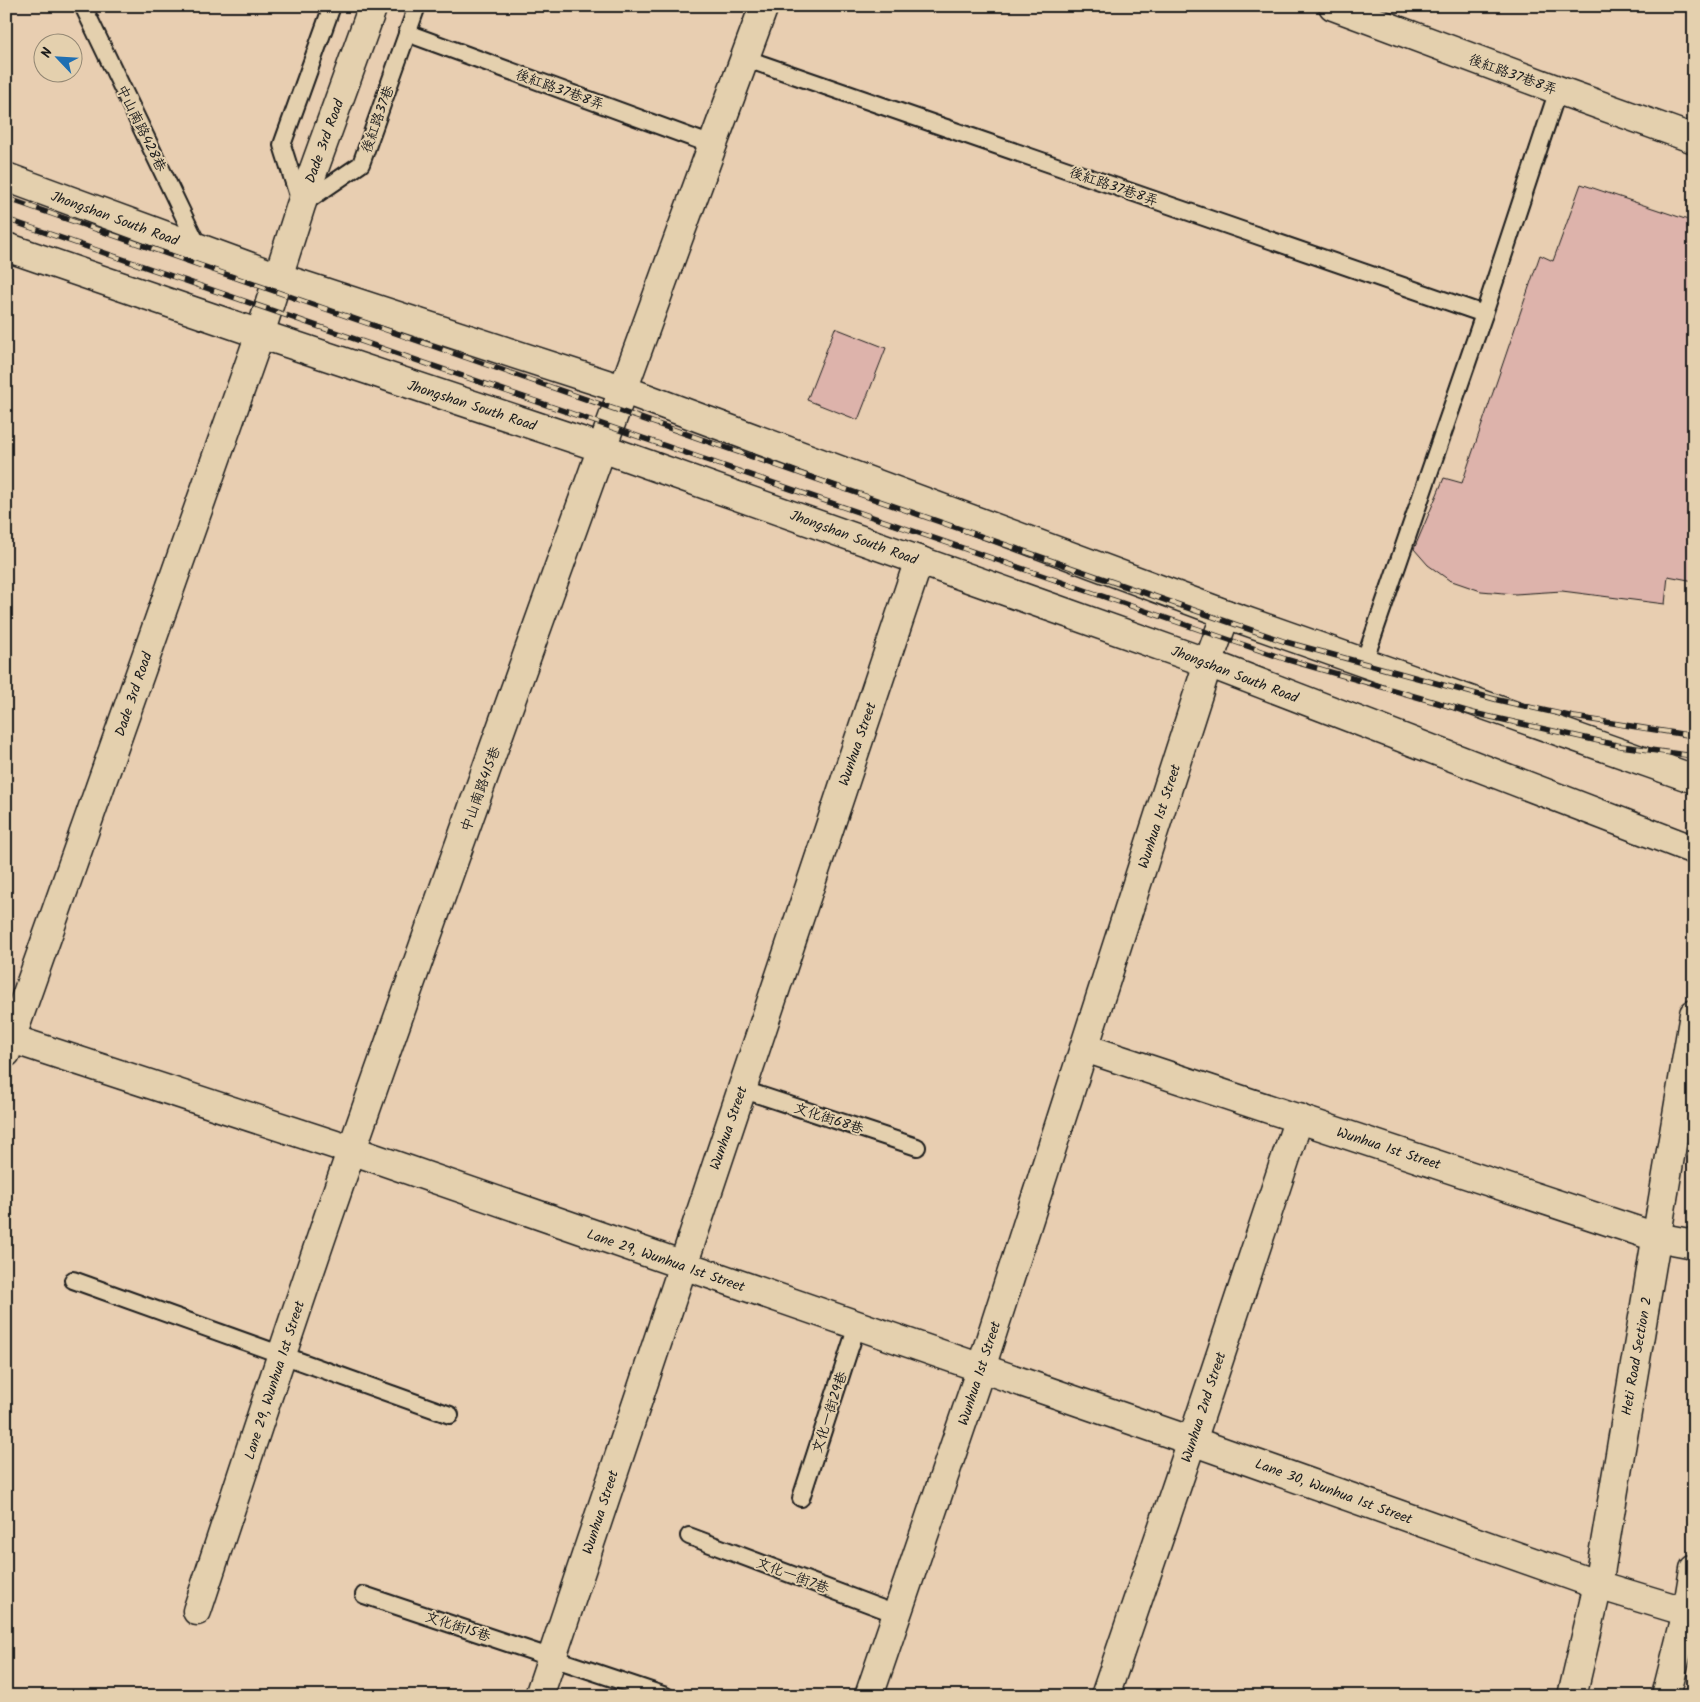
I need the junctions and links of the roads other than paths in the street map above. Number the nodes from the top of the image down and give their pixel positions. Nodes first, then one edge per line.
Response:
1 (84, 6) edge
2 (332, 6) edge
3 (373, 6) edge
4 (417, 6) edge
5 (764, 6) edge
6 (1333, 6) edge
7 (407, 33) junction
8 (744, 58) junction
9 (1558, 90) junction
10 (1694, 139) edge
11 (712, 145) junction
12 (6, 177) edge
13 (301, 205) junction
14 (6, 248) edge
15 (200, 250) junction
16 (278, 278) junction
17 (1484, 314) junction
18 (260, 334) junction
19 (622, 389) junction
20 (605, 437) junction
21 (919, 560) junction
22 (1226, 614) junction
23 (1364, 662) junction
24 (1208, 663) junction
25 (1694, 779) edge
26 (1694, 850) edge
27 (1694, 1014) edge
28 (8, 1042) edge
29 (1084, 1048) junction
30 (741, 1089) junction
31 (1299, 1118) junction
32 (917, 1147) dead end
33 (351, 1150) junction
34 (1656, 1237) junction
35 (1694, 1244) edge
36 (682, 1266) junction
37 (72, 1280) dead end
38 (857, 1326) junction
39 (282, 1355) junction
40 (981, 1368) junction
41 (450, 1415) dead end
42 (1192, 1441) junction
43 (802, 1498) dead end
44 (689, 1536) dead end
45 (1694, 1569) edge
46 (1598, 1585) junction
47 (364, 1595) dead end
48 (197, 1611) dead end
49 (1687, 1612) junction
50 (896, 1614) junction
51 (552, 1657) junction
52 (539, 1696) edge
53 (666, 1696) edge
54 (869, 1696) edge
55 (1105, 1696) edge
56 (1572, 1696) edge
57 (1666, 1696) edge

1 - 15 lane, 中山南路428巷
2 - 13 lane
3 - 13 street, Dade 3rd Road
4 - 7 lane, 後紅路37巷
5 - 8 street
6 - 9 street, 後紅路37巷8弄
7 - 11 lane, 後紅路37巷8弄
7 - 13 lane, 後紅路37巷
8 - 11 street
8 - 17 lane, 後紅路37巷8弄
9 - 10 street, 後紅路37巷8弄
9 - 17 lane
11 - 19 street
12 - 15 street, Jhongshan South Road
13 - 16 street, Dade 3rd Road
14 - 18 street, Jhongshan South Road
15 - 16 street, Jhongshan South Road
16 - 18 street, Dade 3rd Road
16 - 19 street, Jhongshan South Road
17 - 23 lane
18 - 20 street, Jhongshan South Road
18 - 28 street, Dade 3rd Road
19 - 20 street
19 - 22 street, Jhongshan South Road
20 - 21 street, Jhongshan South Road
20 - 33 street, 中山南路415巷
21 - 24 street, Jhongshan South Road
21 - 30 street, Wunhua Street
22 - 23 street, Jhongshan South Road
22 - 24 street, Wunhua 1st Street
23 - 25 street, Jhongshan South Road
24 - 26 street, Jhongshan South Road
24 - 29 street, Wunhua 1st Street
27 - 34 street, Heti Road Section 2
28 - 33 street, Lane 29, Wunhua 1st Street
29 - 31 street, Wunhua 1st Street
29 - 40 street, Wunhua 1st Street
30 - 32 lane, 文化街68巷
30 - 36 street, Wunhua Street
31 - 34 street, Wunhua 1st Street
31 - 42 street, Wunhua 2nd Street
33 - 36 street, Lane 29, Wunhua 1st Street
33 - 39 street, Lane 29, Wunhua 1st Street
34 - 35 street, Wunhua 1st Street
34 - 46 street, Heti Road Section 2
36 - 38 street, Lane 29, Wunhua 1st Street
36 - 51 street, Wunhua Street
37 - 39 lane
38 - 40 street, Lane 29, Wunhua 1st Street
38 - 43 lane, 文化一街29巷
39 - 41 lane
39 - 48 street, Lane 29, Wunhua 1st Street
40 - 42 street, Lane 30, Wunhua 1st Street
40 - 50 street, Wunhua 1st Street
42 - 46 street, Lane 30, Wunhua 1st Street
42 - 55 street, Wunhua 2nd Street
44 - 50 lane, 文化一街7巷
45 - 49 street
46 - 49 street, Lane 30, Wunhua 1st Street
46 - 56 street, Heti Road Section 2
47 - 51 lane, 文化街15巷
49 - 57 street
50 - 54 street, Wunhua 1st Street
51 - 52 street, Wunhua Street
51 - 53 lane, 文化街15巷

